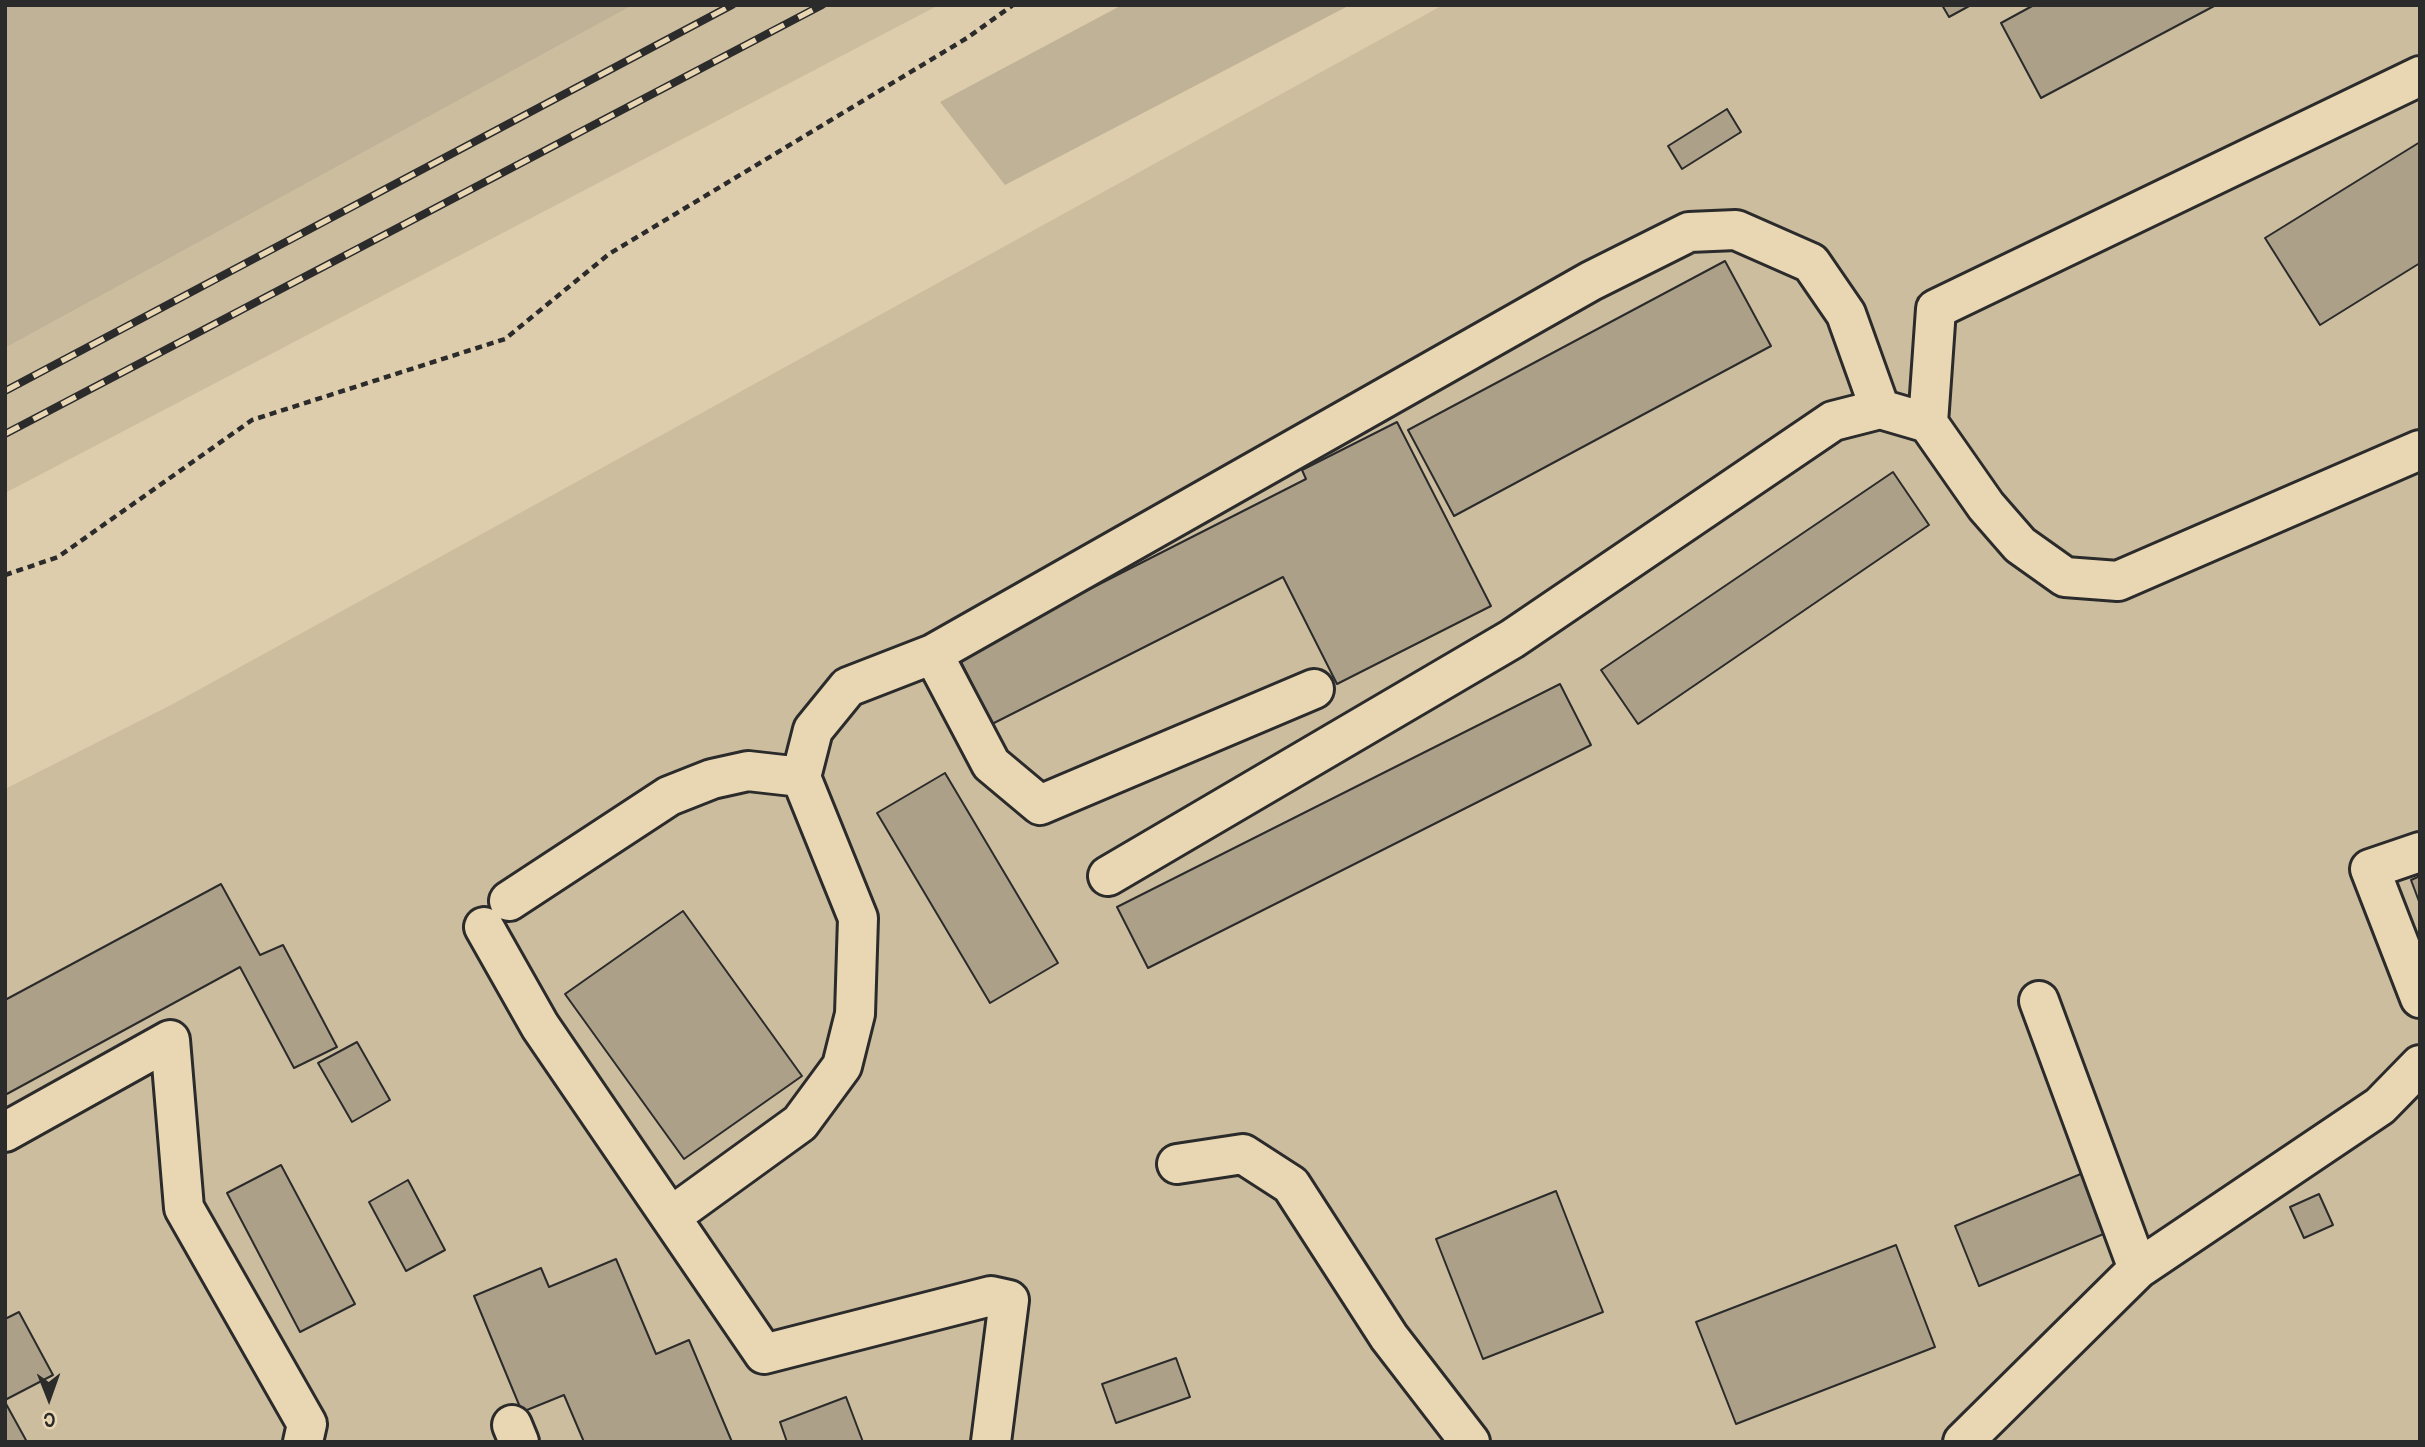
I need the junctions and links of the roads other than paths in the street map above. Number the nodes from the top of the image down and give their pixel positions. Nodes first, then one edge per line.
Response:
1 (2420, 76) edge
2 (1880, 409) junction
3 (1928, 423) junction
4 (2420, 450) edge
5 (933, 654) junction
6 (1314, 689) dead end
7 (801, 777) junction
8 (2420, 852) edge
9 (1108, 876) dead end
10 (2420, 998) edge
11 (2039, 1001) dead end
12 (2420, 1065) edge
13 (5, 1132) edge
14 (1177, 1164) dead end
15 (673, 1215) junction
16 (2138, 1269) junction
17 (303, 1442) edge
18 (991, 1442) edge
19 (1470, 1442) edge
20 (1963, 1442) edge

1 - 3 lane
2 - 3 lane
2 - 5 lane
2 - 9 lane
3 - 4 lane
5 - 6 lane
5 - 7 lane
7 - 15 lane
7 - 15 lane
8 - 10 lane
11 - 16 lane
12 - 16 lane
13 - 17 lane
14 - 19 lane
15 - 18 lane
16 - 20 lane

